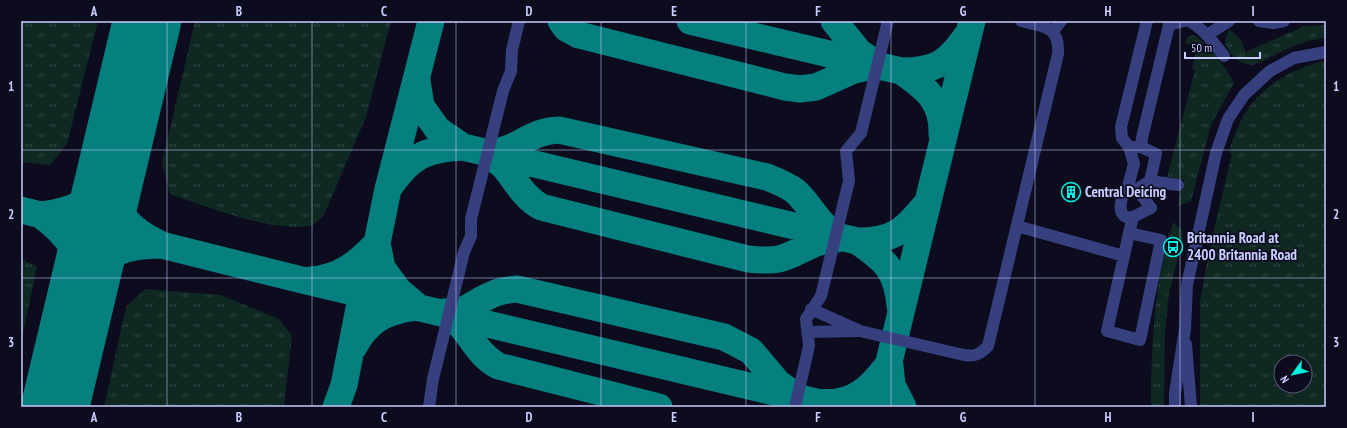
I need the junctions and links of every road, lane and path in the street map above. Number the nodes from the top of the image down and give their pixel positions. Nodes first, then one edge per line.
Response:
1 (519, 21) edge
2 (888, 21) edge
3 (1022, 21) edge
4 (1060, 21) edge
5 (1148, 21) edge
6 (1153, 21) edge
7 (1184, 21) edge
8 (1188, 21) edge
9 (1229, 21) edge
10 (1260, 21) edge
11 (1284, 21) edge
12 (1169, 25) junction
13 (1053, 31) junction
14 (1207, 35) junction
15 (1326, 52) edge
16 (1224, 56) dead end
17 (1135, 147) junction
18 (1150, 181) junction
19 (1178, 185) dead end
20 (1132, 189) junction
21 (1134, 217) junction
22 (1017, 226) junction
23 (1129, 233) junction
24 (1124, 256) junction
25 (812, 309) junction
26 (1184, 329) junction
27 (860, 331) junction
28 (808, 332) junction
29 (429, 407) edge
30 (795, 407) edge
31 (1175, 407) edge
32 (1192, 407) edge

1 - 29 street
2 - 25 street
3 - 13 street
4 - 13 street
5 - 17 street
6 - 12 street
7 - 12 street
8 - 14 street
9 - 14 street
10 - 11 street
12 - 17 street
13 - 22 street
14 - 16 street
15 - 26 street
17 - 18 street
17 - 20 street
18 - 19 street
18 - 20 street
20 - 21 street
20 - 21 street
21 - 23 street
22 - 24 street
22 - 27 street
23 - 24 street
23 - 24 street
25 - 27 street
25 - 28 street
26 - 31 street
26 - 32 street
27 - 28 street
28 - 30 street

